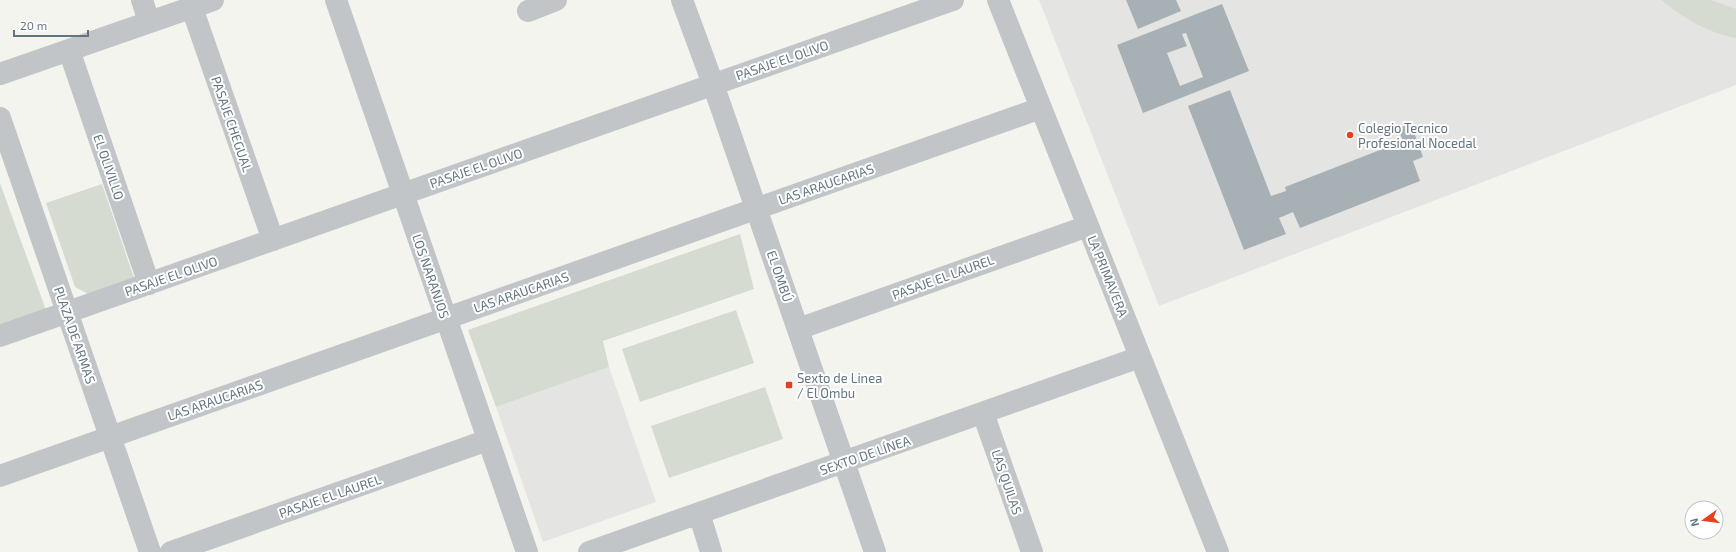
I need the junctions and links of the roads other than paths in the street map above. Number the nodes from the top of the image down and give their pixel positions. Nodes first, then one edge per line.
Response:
1 (142, 0) edge
2 (213, 0) edge
3 (336, 0) edge
4 (556, 0) edge
5 (682, 0) edge
6 (953, 0) edge
7 (998, 0) edge
8 (192, 8) junction
9 (528, 10) dead end
10 (149, 22) junction
11 (69, 50) junction
12 (0, 74) edge
13 (714, 84) junction
14 (1041, 108) junction
15 (0, 118) edge
16 (403, 194) junction
17 (757, 208) junction
18 (1088, 226) junction
19 (273, 240) junction
20 (149, 284) junction
21 (67, 312) junction
22 (446, 318) junction
23 (798, 329) junction
24 (0, 336) edge
25 (1140, 357) junction
26 (983, 413) junction
27 (110, 437) junction
28 (488, 440) junction
29 (844, 462) junction
30 (0, 476) edge
31 (699, 513) junction
32 (1213, 551) edge
33 (150, 552) edge
34 (171, 552) edge
35 (527, 552) edge
36 (589, 552) edge
37 (711, 552) edge
38 (875, 552) edge
39 (1032, 552) edge

1 - 10 street
2 - 8 street
3 - 16 street, LOS NARANJOS
4 - 9 street
5 - 13 street, EL OMBÚ
6 - 13 street, PASAJE EL OLIVO
7 - 14 street, LA PRIMAVERA
8 - 10 street
8 - 19 street, PASAJE CHEGUAL
10 - 11 street
11 - 12 street
11 - 20 street, EL OLIVILLO
13 - 16 street, PASAJE EL OLIVO
13 - 17 street, EL OMBÚ
14 - 17 street, LAS ARAUCARIAS
14 - 18 street, LA PRIMAVERA
15 - 21 street, PLAZA DE ARMAS
16 - 19 street, PASAJE EL OLIVO
16 - 22 street, LOS NARANJOS
17 - 22 street, LAS ARAUCARIAS
17 - 23 street, EL OMBÚ
18 - 23 street, PASAJE EL LAUREL
18 - 25 street, LA PRIMAVERA
19 - 20 street, PASAJE EL OLIVO
20 - 21 street, PASAJE EL OLIVO
21 - 24 street, PASAJE EL OLIVO
21 - 27 street, PLAZA DE ARMAS
22 - 27 street, LAS ARAUCARIAS
22 - 28 street, LOS NARANJOS
23 - 29 street, EL OMBÚ
25 - 26 street, SEXTO DE LÍNEA
25 - 32 street, LA PRIMAVERA
26 - 29 street, SEXTO DE LÍNEA
26 - 39 street, LAS QUILAS
27 - 30 street, LAS ARAUCARIAS
27 - 33 street, PLAZA DE ARMAS
28 - 34 street, PASAJE EL LAUREL
28 - 35 street, LOS NARANJOS
29 - 31 street, SEXTO DE LÍNEA
29 - 38 street, EL OMBÚ
31 - 36 street, SEXTO DE LÍNEA
31 - 37 street

